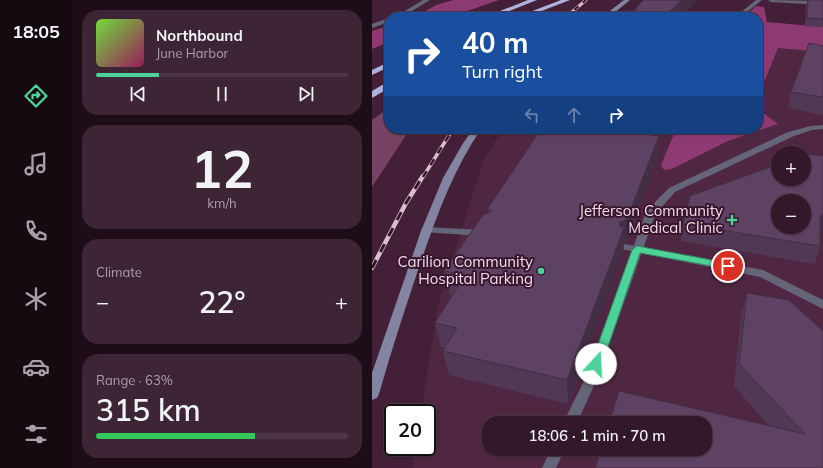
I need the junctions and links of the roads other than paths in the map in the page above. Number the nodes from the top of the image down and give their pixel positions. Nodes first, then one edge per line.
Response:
1 (428, 0) edge
2 (534, 0) edge
3 (566, 0) edge
4 (627, 0) edge
5 (759, 0) edge
6 (771, 0) edge
7 (823, 3) edge
8 (407, 12) edge
9 (502, 12) edge
10 (534, 12) edge
11 (611, 12) edge
12 (744, 12) edge
13 (384, 22) edge
14 (372, 26) edge
15 (384, 67) edge
16 (372, 73) edge
17 (384, 87) edge
18 (372, 95) edge
19 (823, 128) edge
20 (474, 134) edge
21 (426, 230) junction
22 (489, 234) edge
23 (625, 247) edge
24 (637, 250) junction
25 (823, 305) edge
26 (372, 394) edge
27 (573, 416) edge
28 (555, 456) edge
29 (549, 468) edge

1 - 8 street
2 - 9 highway
3 - 10 highway
4 - 11 street
5 - 12 street
6 - 7 street
13 - 14 street
15 - 16 highway
17 - 18 highway
19 - 24 street
20 - 21 street
21 - 22 street
21 - 26 street
23 - 24 street
24 - 25 street
24 - 27 street
28 - 29 street

